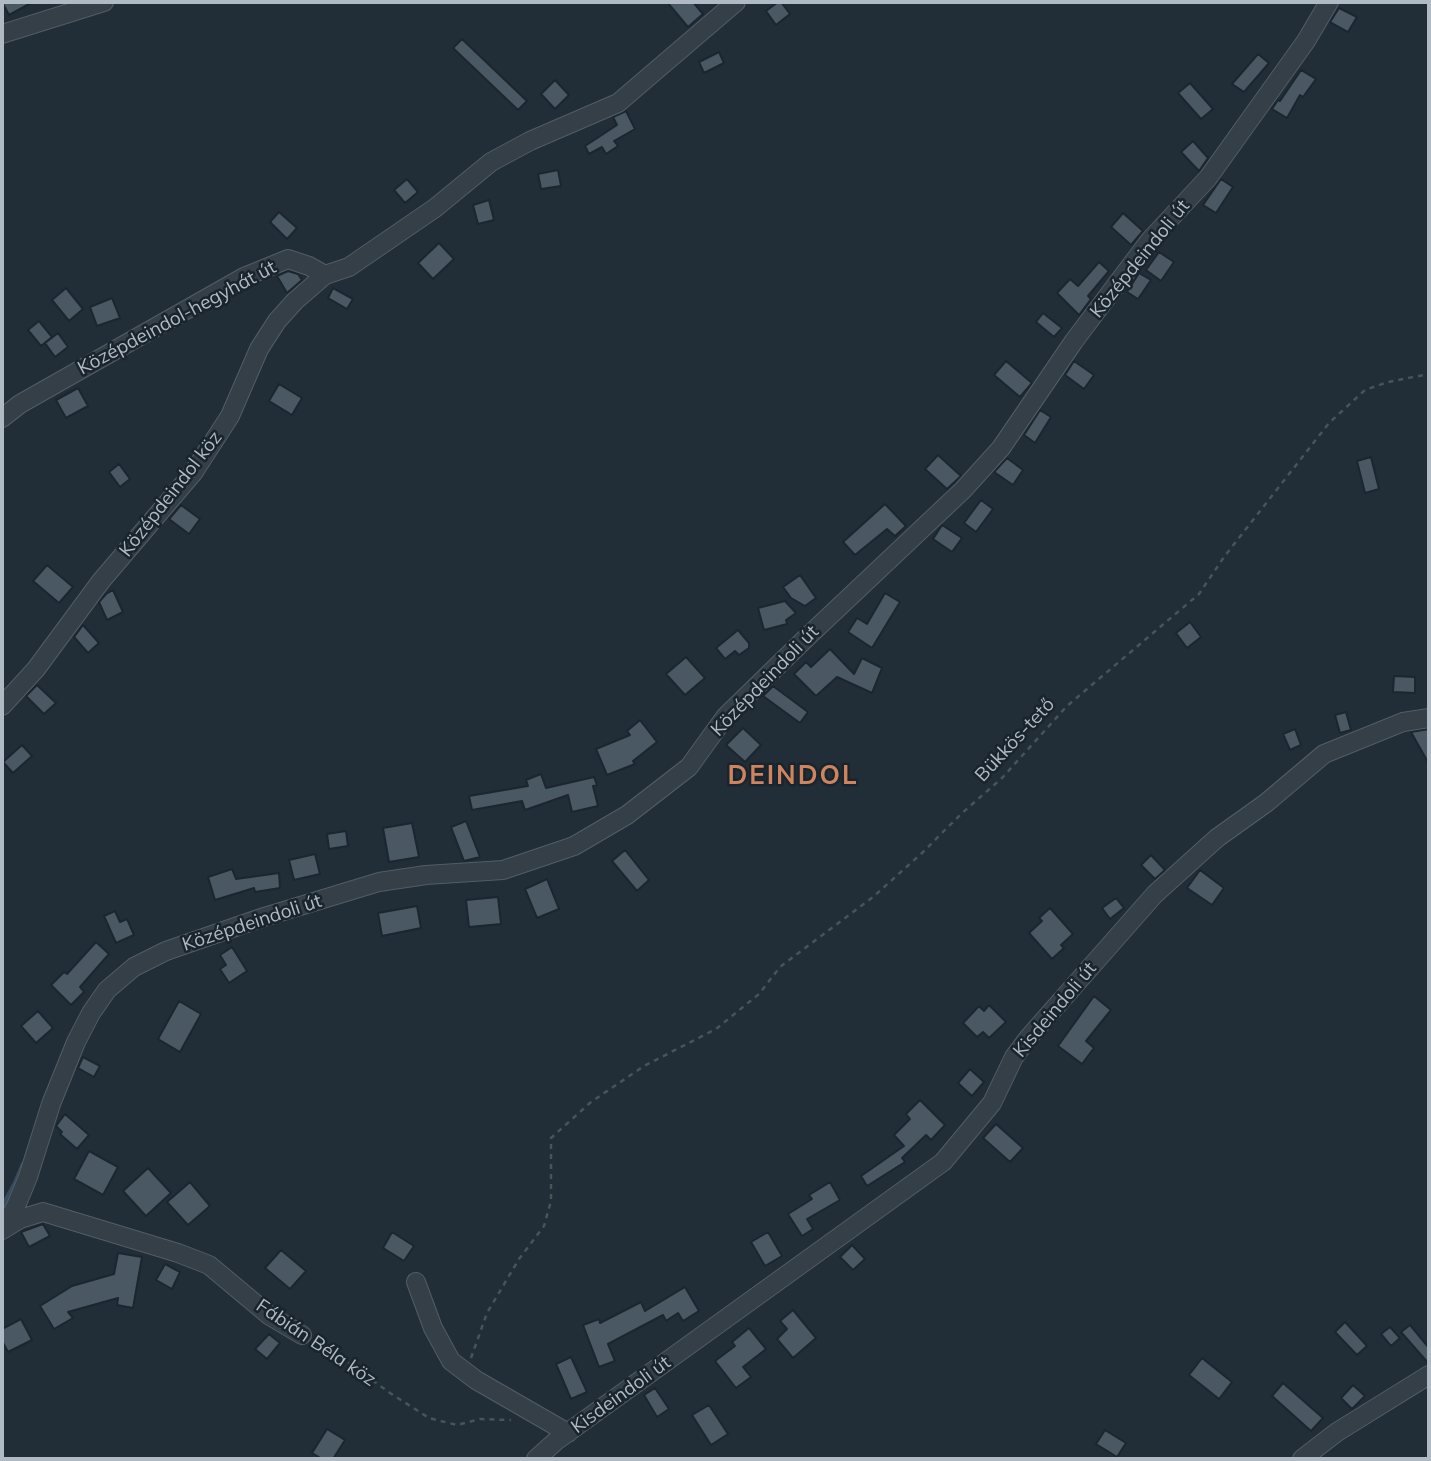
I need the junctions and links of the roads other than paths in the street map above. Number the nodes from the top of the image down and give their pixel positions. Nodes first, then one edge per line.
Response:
1 (104, 2) edge
2 (736, 2) edge
3 (1329, 2) edge
4 (2, 34) edge
5 (325, 275) junction
6 (2, 418) edge
7 (2, 706) edge
8 (1429, 718) edge
9 (2, 1230) edge
10 (416, 1282) dead end
11 (302, 1335) road end
12 (1429, 1375) edge
13 (568, 1433) junction
14 (536, 1459) edge
15 (1302, 1459) edge

1 - 4 street
2 - 5 street
3 - 9 street, Középdeindoli út
5 - 6 street, Középdeindol-hegyhát út
5 - 7 street, Középdeindol köz
8 - 13 street, Kisdeindoli út
9 - 11 street, Fábián Béla köz
10 - 13 street
12 - 15 street
13 - 14 street, Kisdeindoli út

